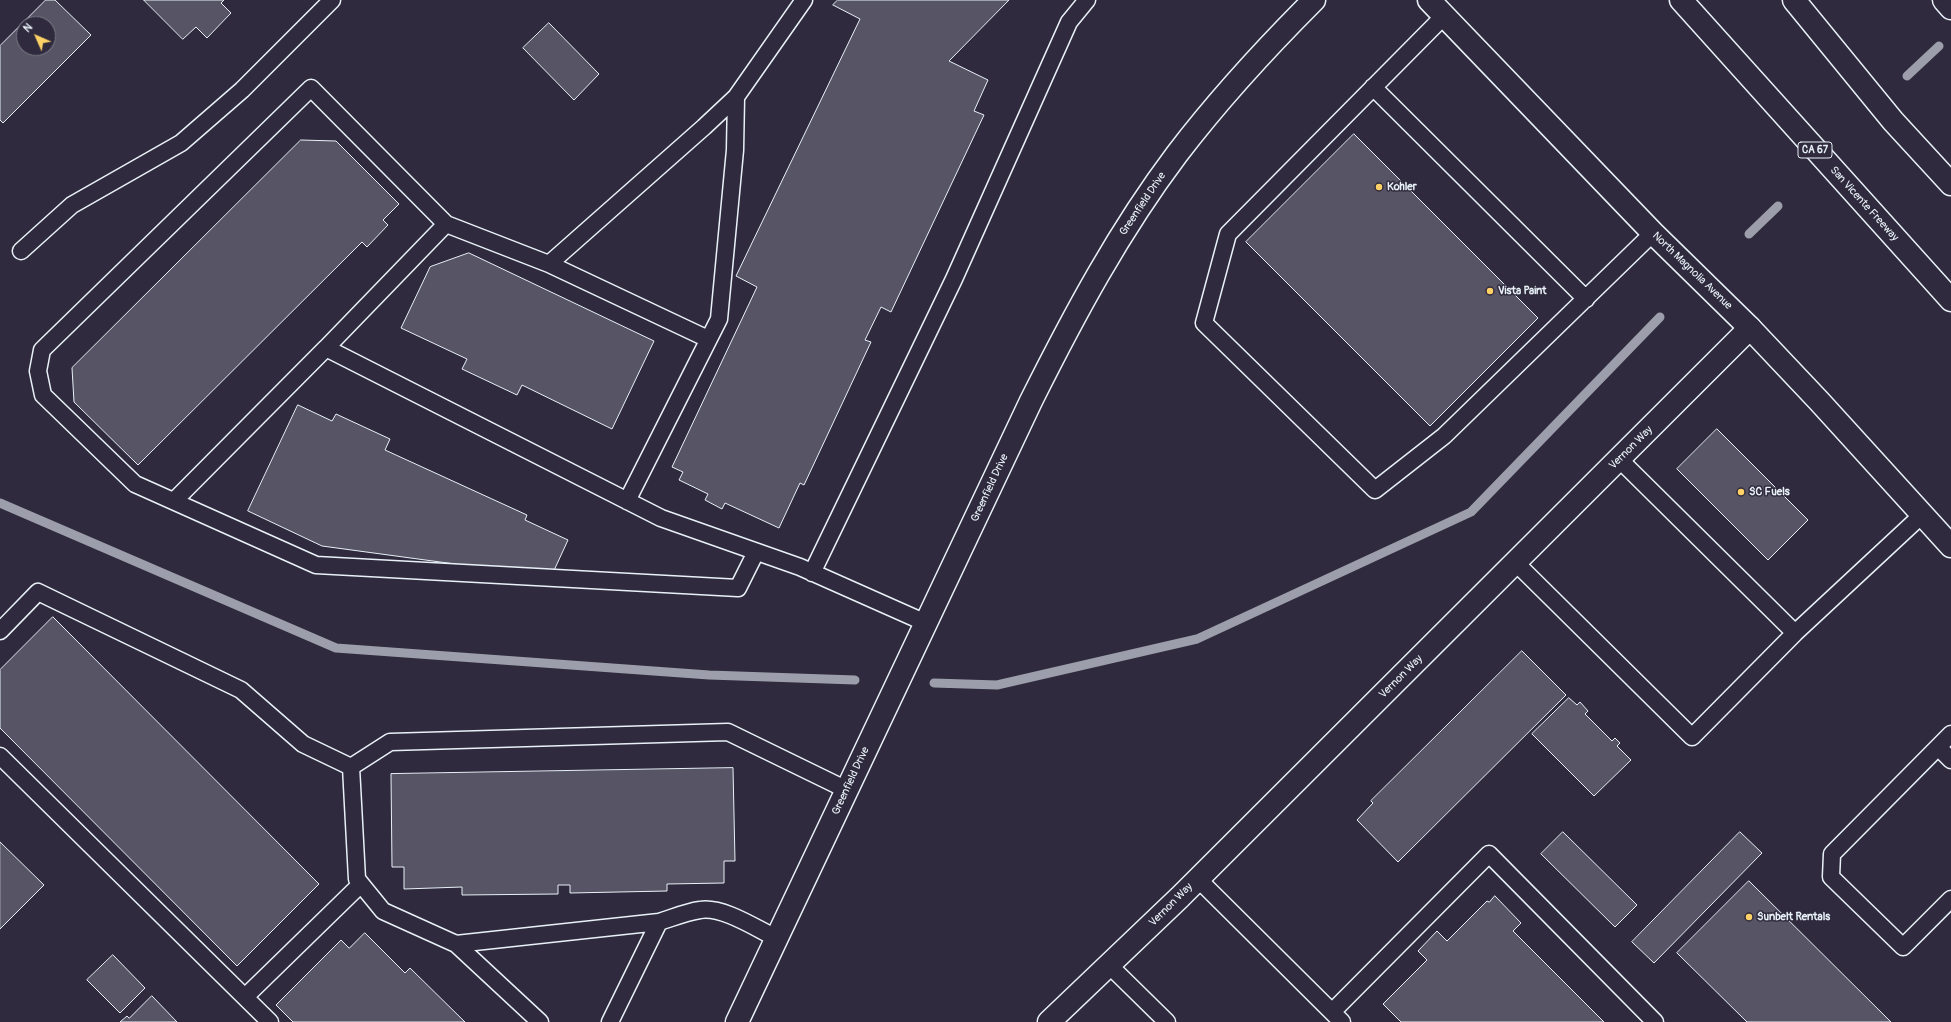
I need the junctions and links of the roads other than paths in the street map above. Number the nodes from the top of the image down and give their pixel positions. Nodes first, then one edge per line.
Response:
1 (332, 0) edge
2 (804, 0) edge
3 (1087, 0) edge
4 (1429, 0) edge
5 (1681, 0) edge
6 (1794, 0) edge
7 (1944, 0) edge
8 (1307, 7) edge
9 (1951, 8) edge
10 (1444, 16) junction
11 (1373, 87) junction
12 (736, 97) junction
13 (1951, 184) edge
14 (446, 224) junction
15 (1653, 233) junction
16 (21, 251) dead end
17 (549, 264) junction
18 (1586, 299) junction
19 (1951, 300) edge
20 (1750, 328) junction
21 (708, 339) junction
22 (326, 348) junction
23 (1619, 460) junction
24 (174, 501) junction
25 (627, 501) junction
26 (1923, 514) junction
27 (1951, 546) edge
28 (756, 552) junction
29 (1516, 563) junction
30 (812, 573) junction
31 (926, 623) junction
32 (0, 631) edge
33 (1795, 633) junction
34 (1951, 734) edge
35 (1938, 747) junction
36 (0, 756) edge
37 (1951, 760) edge
38 (351, 767) junction
39 (847, 790) junction
40 (1198, 879) junction
41 (361, 884) junction
42 (1951, 899) edge
43 (658, 922) junction
44 (778, 939) junction
45 (456, 944) junction
46 (1109, 965) junction
47 (245, 997) junction
48 (1337, 1017) edge
49 (270, 1022) edge
50 (540, 1022) edge
51 (610, 1022) edge
52 (737, 1022) edge
53 (1049, 1022) edge
54 (1167, 1022) edge
55 (1655, 1022) edge

1 - 16 lane
2 - 12 lane
3 - 30 lane
4 - 10 main road, North Magnolia Avenue
5 - 19 main road, San Vicente Freeway / CA 67
6 - 13 main road
7 - 9 main road
8 - 31 main road, Greenfield Drive
10 - 11 lane
10 - 15 main road, North Magnolia Avenue
11 - 18 lane
11 - 18 lane
12 - 17 lane
12 - 21 lane
14 - 17 lane
14 - 22 lane
14 - 24 lane
15 - 18 lane
15 - 20 main road, North Magnolia Avenue
17 - 21 lane
20 - 23 main road, Vernon Way
20 - 26 main road, North Magnolia Avenue
21 - 25 lane
22 - 24 lane
22 - 25 lane
23 - 29 main road, Vernon Way
23 - 33 lane
24 - 28 lane
25 - 28 lane
26 - 27 main road, North Magnolia Avenue
26 - 33 lane
28 - 30 lane
29 - 33 lane
29 - 40 main road, Vernon Way
30 - 31 lane
31 - 39 main road, Greenfield Drive
32 - 38 lane
34 - 35 lane
35 - 37 lane
35 - 42 lane
36 - 47 lane
38 - 39 lane
38 - 41 lane
39 - 44 main road, Greenfield Drive
40 - 46 main road, Vernon Way
40 - 48 lane
41 - 45 lane
41 - 47 lane
43 - 44 lane
43 - 45 lane
43 - 51 lane
44 - 52 main road, Greenfield Drive
45 - 50 lane
46 - 53 main road, Vernon Way
46 - 54 lane
47 - 49 lane
48 - 55 lane

